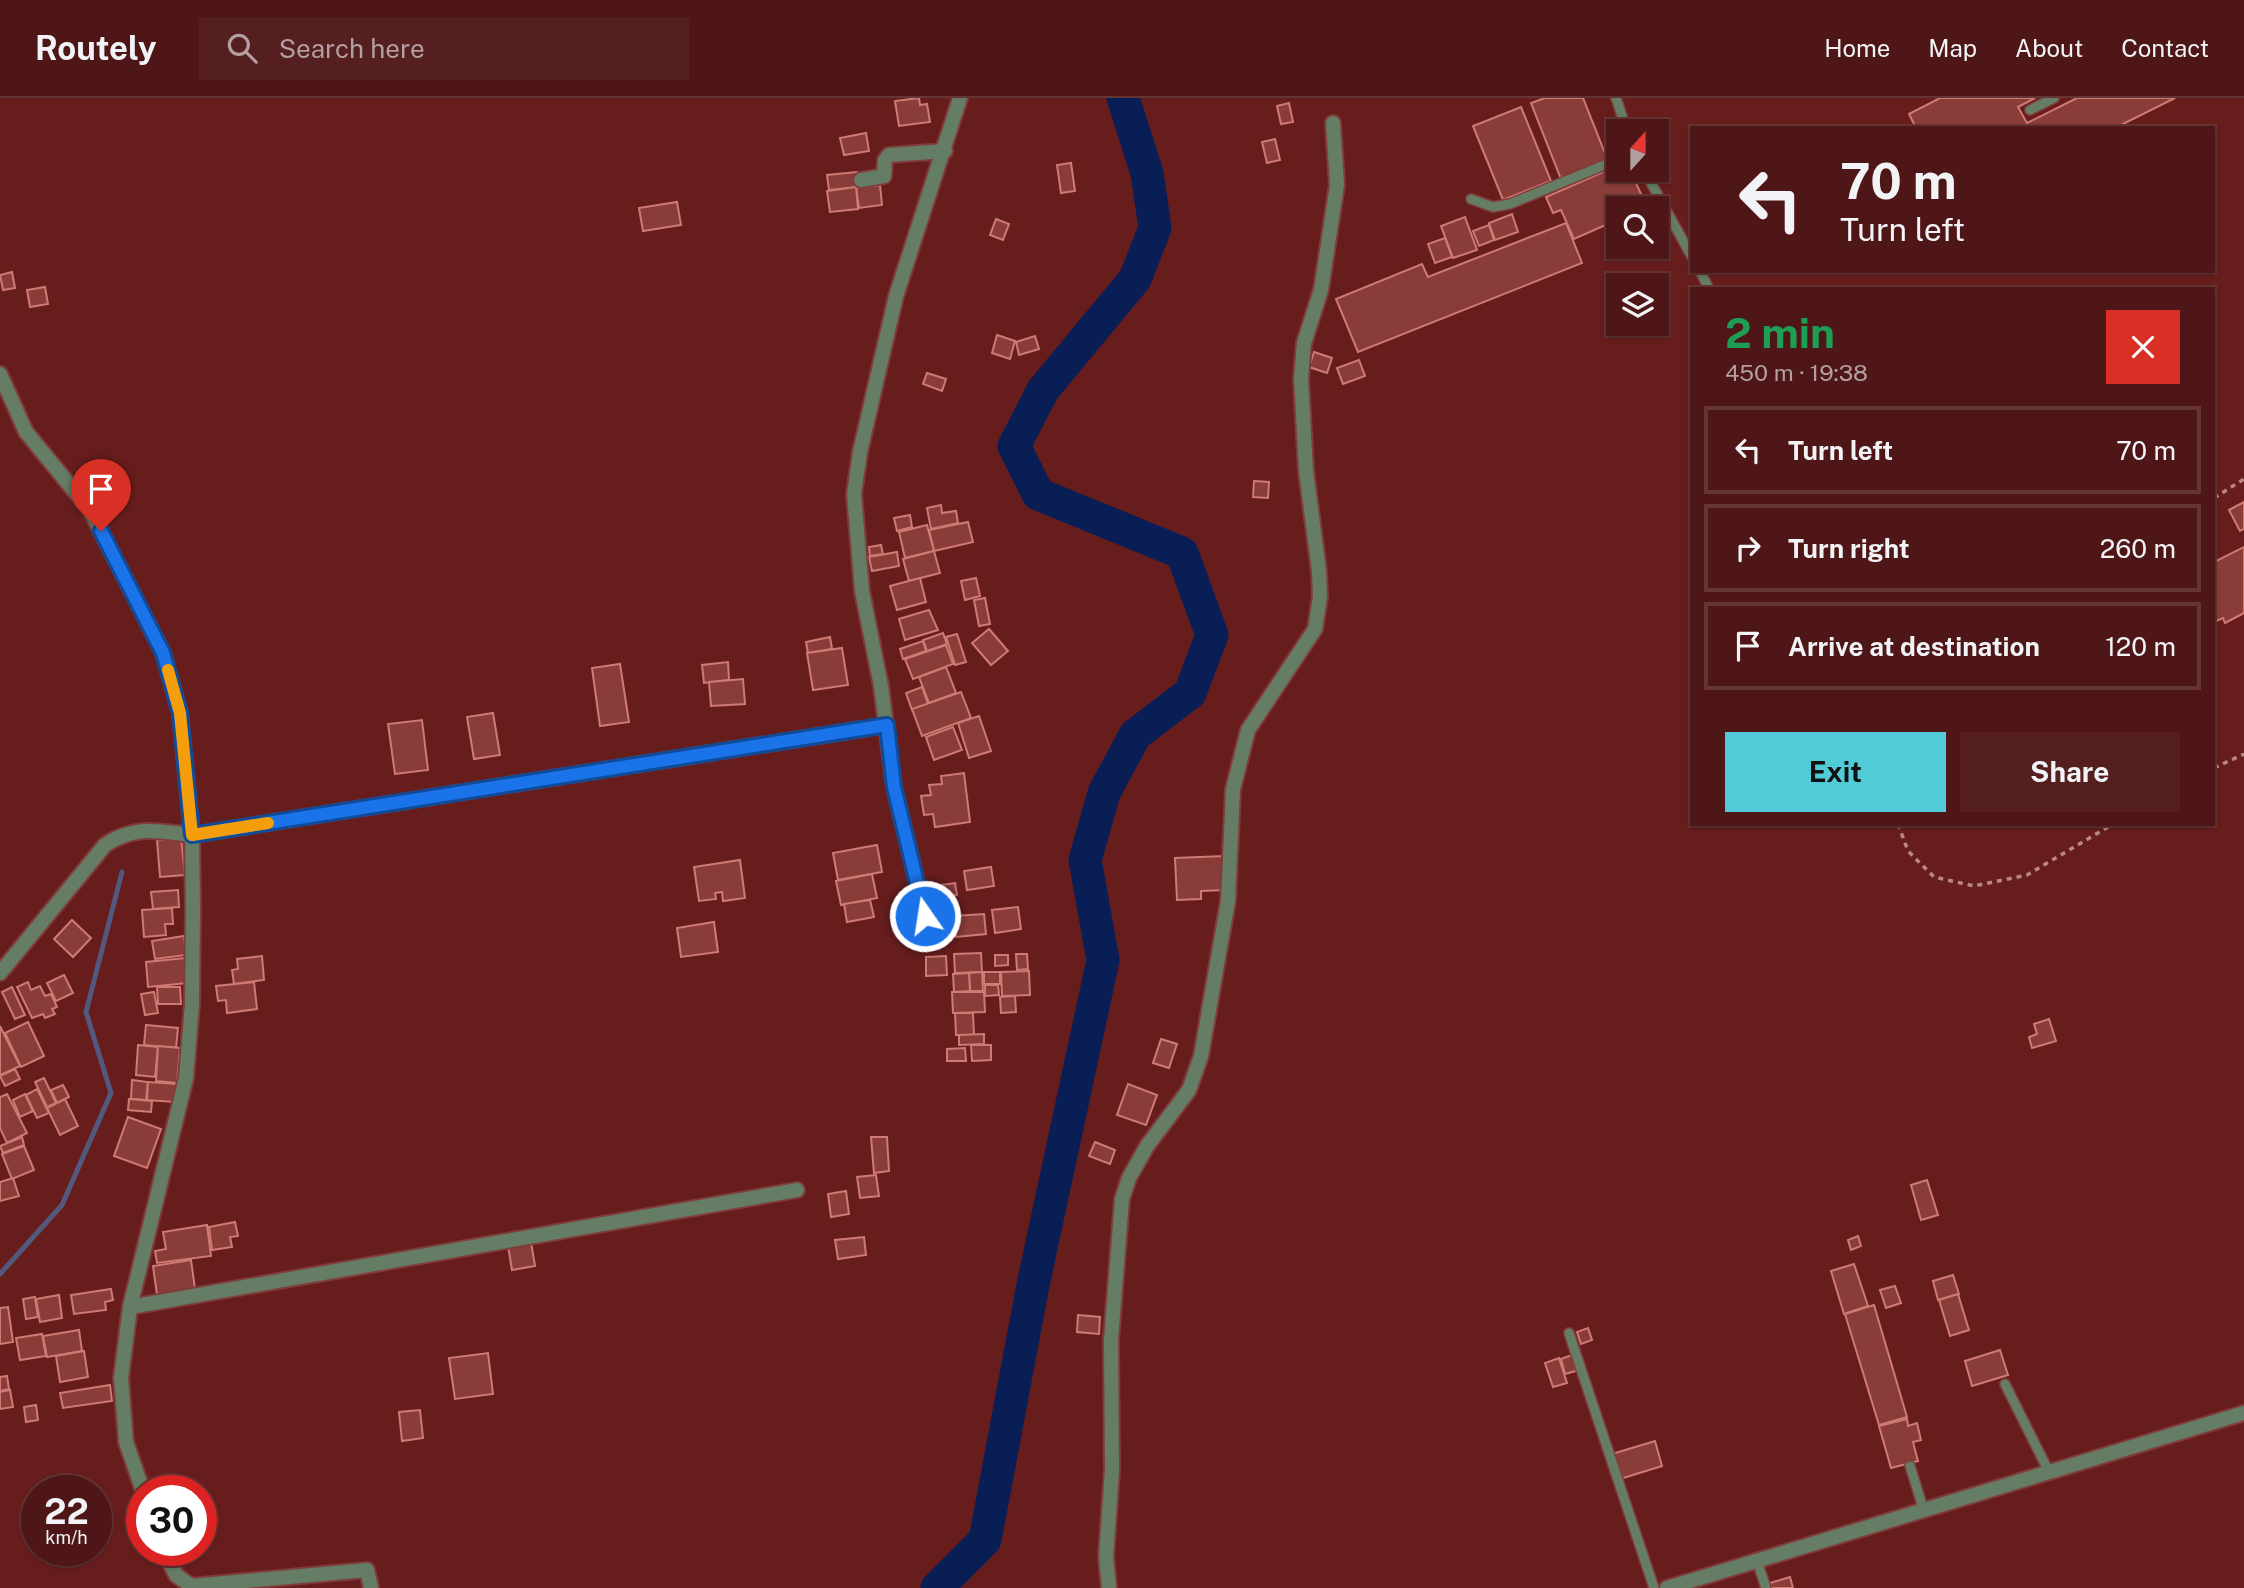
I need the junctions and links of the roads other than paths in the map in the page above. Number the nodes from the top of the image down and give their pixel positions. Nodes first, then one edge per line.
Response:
1 (960, 98) edge
2 (1616, 98) edge
3 (2054, 98) edge
4 (2030, 110) dead end
5 (1623, 119) edge
6 (1334, 123) dead end
7 (945, 151) junction
8 (1606, 164) edge
9 (861, 180) dead end
10 (1651, 182) edge
11 (1471, 199) dead end
12 (1690, 253) edge
13 (0, 374) edge
14 (887, 725) junction
15 (192, 835) junction
16 (925, 916) dead end
17 (0, 973) edge
18 (797, 1190) dead end
19 (130, 1307) junction
20 (1569, 1333) dead end
21 (2005, 1384) dead end
22 (2244, 1413) edge
23 (1910, 1466) dead end
24 (2050, 1474) junction
25 (137, 1475) edge
26 (1924, 1511) junction
27 (1758, 1561) junction
28 (172, 1566) edge
29 (371, 1588) edge
30 (1109, 1588) edge
31 (1654, 1588) edge
32 (1667, 1588) edge
33 (1766, 1588) edge

1 - 7 street
2 - 5 lane
3 - 4 lane
6 - 30 street
7 - 9 street
7 - 14 street
8 - 11 lane
10 - 12 lane
13 - 15 street
14 - 15 street
14 - 16 street
15 - 17 street
15 - 19 street
18 - 19 street
19 - 25 street
20 - 31 lane
21 - 24 lane
22 - 24 street
23 - 26 lane
24 - 26 street
26 - 27 street
27 - 32 street
27 - 33 lane
28 - 29 street

